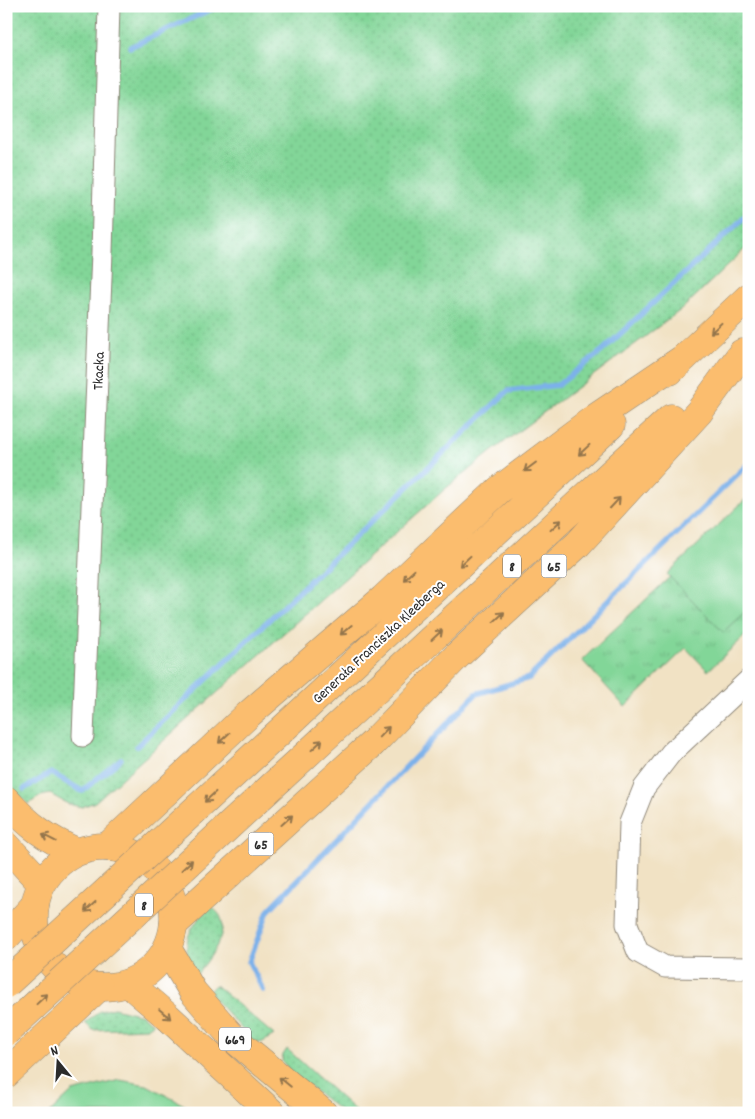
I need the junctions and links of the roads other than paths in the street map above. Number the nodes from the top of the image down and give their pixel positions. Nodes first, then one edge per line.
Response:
1 (109, 6) edge
2 (749, 298) edge
3 (746, 350) edge
4 (684, 358) junction
5 (749, 680) edge
6 (83, 736) dead end
7 (6, 800) edge
8 (6, 845) edge
9 (107, 847) junction
10 (77, 852) junction
11 (38, 894) junction
12 (170, 936) junction
13 (6, 937) edge
14 (749, 968) edge
15 (128, 983) junction
16 (6, 984) edge
17 (99, 987) junction
18 (6, 1032) edge
19 (6, 1074) edge
20 (272, 1113) edge
21 (323, 1113) edge

1 - 6 street, Tkacka
2 -> 4 main road, Generała Franciszka Kleeberga / 8
12 -> 3 main road, 65
18 -> 3 main road, 8, bridge
4 -> 9 main road
4 -> 16 main road, Generała Franciszka Kleeberga / 8, bridge
5 - 14 street
10 -> 7 main road
8 - 11 main road
9 - 10 main road
9 - 12 main road
10 - 11 main road
11 - 13 main road
11 - 17 main road, 65
12 - 15 main road, 65
21 -> 12 main road, 669
15 - 17 main road, 65
15 -> 20 main road, 669
17 - 19 main road

